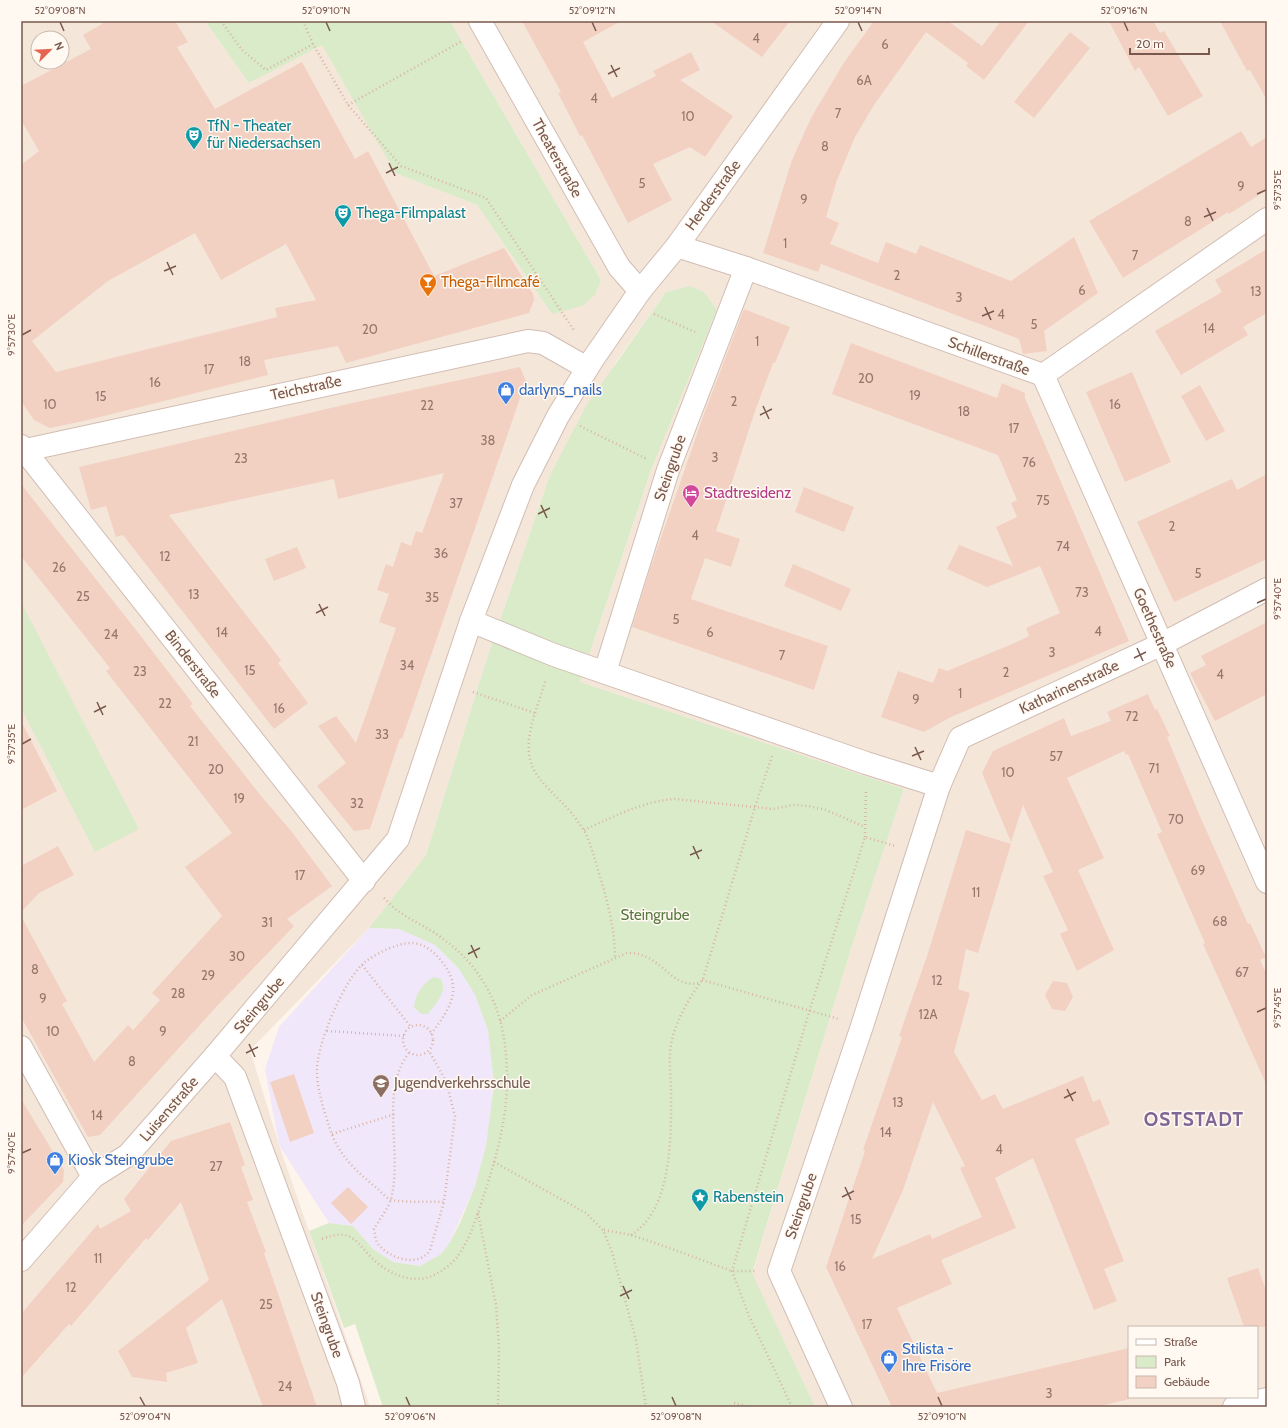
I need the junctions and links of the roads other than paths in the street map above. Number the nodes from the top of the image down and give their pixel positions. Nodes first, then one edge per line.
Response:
1 (838, 21) edge
2 (482, 25) edge
3 (1267, 219) edge
4 (677, 246) junction
5 (746, 268) junction
6 (636, 297) junction
7 (590, 364) junction
8 (1043, 375) junction
9 (22, 449) edge
10 (1267, 589) edge
11 (471, 621) junction
12 (1162, 644) junction
13 (605, 672) junction
14 (939, 786) junction
15 (364, 881) junction
16 (1267, 882) edge
17 (21, 1047) edge
18 (215, 1056) junction
19 (93, 1178) junction
20 (21, 1260) edge
21 (1267, 1398) edge
22 (354, 1407) edge
23 (841, 1407) edge
24 (1234, 1407) edge

1 - 4 street, Herderstraße
2 - 6 street, Theaterstraße
3 - 8 street, Schillerstraße
4 - 5 street, Schillerstraße
4 - 6 street, Herderstraße
5 - 8 street, Schillerstraße
5 - 13 street, Steingrube
6 - 7 street, Herderstraße
7 - 9 street, Teichstraße
7 - 11 street, Steingrube
8 - 12 street, Goethestraße
9 - 15 street, Binderstraße
10 - 12 street, Katharinenstraße
11 - 13 street
11 - 15 street, Steingrube
12 - 14 street, Katharinenstraße
12 - 16 street, Goethestraße
13 - 14 street
14 - 23 street, Steingrube
15 - 18 street, Steingrube
17 - 19 street
18 - 19 street, Luisenstraße
18 - 22 street, Steingrube
19 - 20 street, Luisenstraße
21 - 24 street

